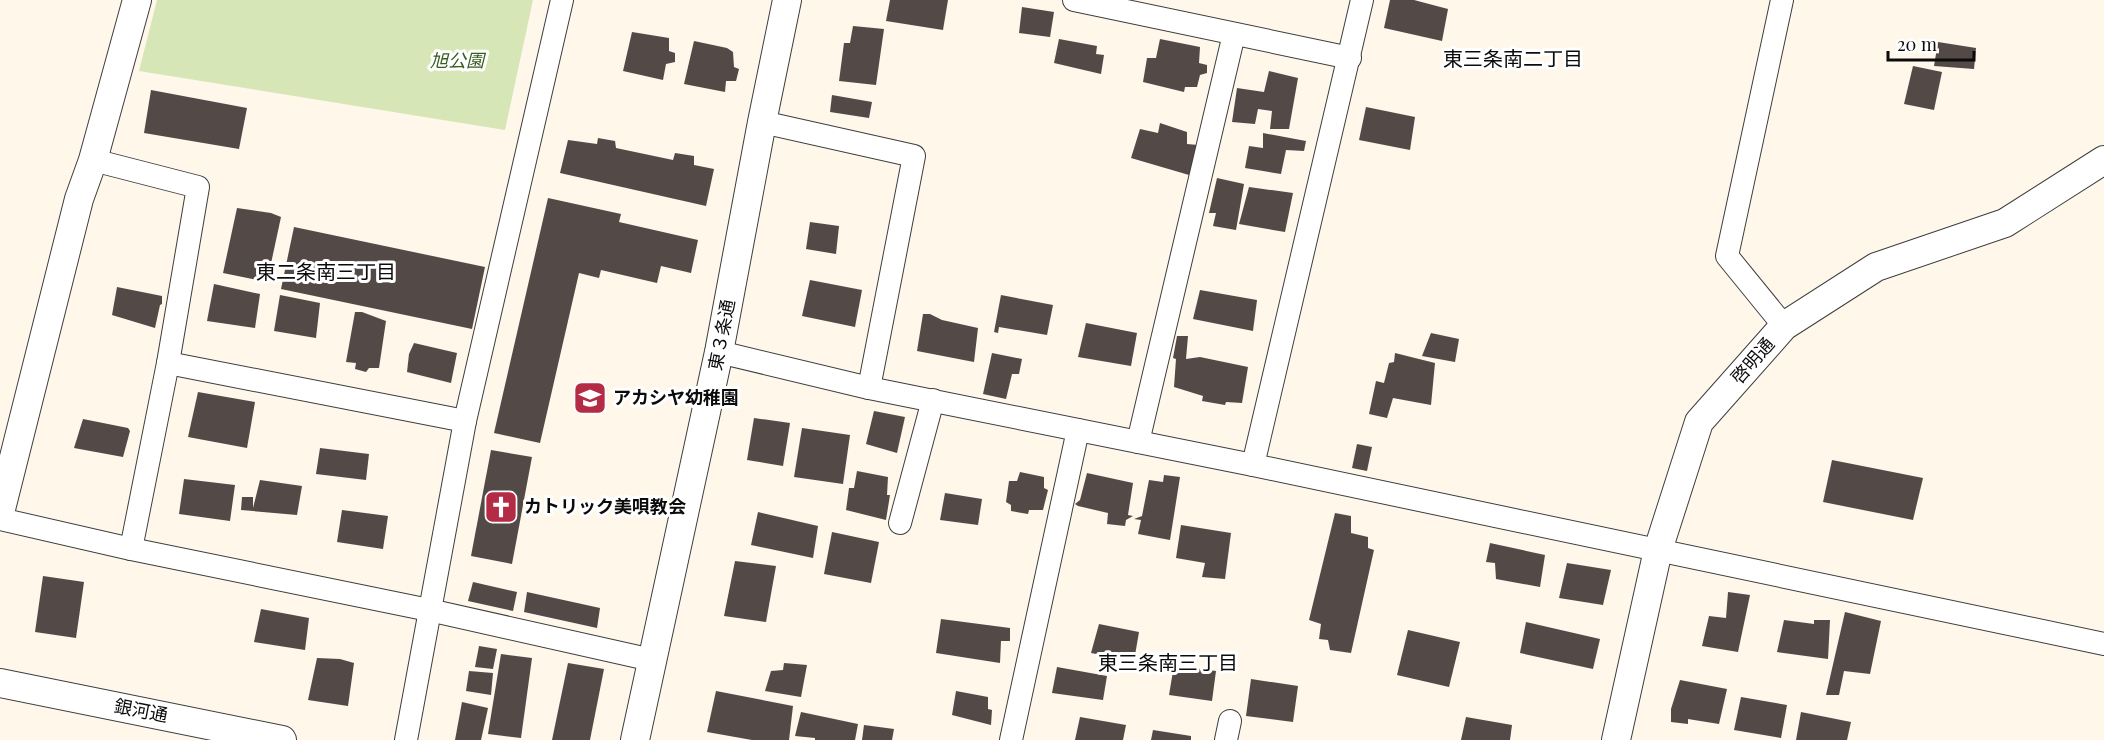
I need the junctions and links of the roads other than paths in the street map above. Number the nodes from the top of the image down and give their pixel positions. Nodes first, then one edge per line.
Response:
1 (137, 0) edge
2 (562, 0) edge
3 (787, 0) edge
4 (1074, 0) edge
5 (1362, 0) edge
6 (1782, 0) edge
7 (1234, 34) junction
8 (1350, 58) junction
9 (762, 122) junction
10 (93, 160) junction
11 (2104, 160) edge
12 (1784, 326) junction
13 (719, 352) junction
14 (168, 363) junction
15 (869, 388) junction
16 (933, 400) junction
17 (465, 421) junction
18 (1078, 430) junction
19 (1138, 442) junction
20 (1253, 465) junction
21 (0, 513) edge
22 (0, 519) edge
23 (900, 523) dead end
24 (131, 549) junction
25 (1658, 550) junction
26 (429, 610) junction
27 (2104, 644) edge
28 (652, 660) junction
29 (0, 683) edge
30 (282, 740) edge
31 (406, 740) edge
32 (635, 740) edge
33 (1011, 740) edge
34 (1616, 740) edge

1 - 10 street
2 - 17 street
3 - 9 street, 東３条通
4 - 7 street
5 - 8 street
6 - 12 street
7 - 8 street
7 - 19 street
8 - 20 street
9 - 13 street, 東３条通
9 - 15 street
10 - 14 street
10 - 21 street
11 - 12 street, 啓明通
12 - 25 street, 啓明通
13 - 15 street
13 - 28 street, 東３条通
14 - 17 street
14 - 24 street
15 - 16 street
16 - 18 street
16 - 23 street
17 - 26 street
18 - 19 street
18 - 33 street
19 - 20 street
20 - 25 street
22 - 24 street
24 - 26 street
25 - 27 street
25 - 34 street, 啓明通
26 - 28 street
26 - 31 street
28 - 32 street, 東３条通
29 - 30 street, 銀河通

